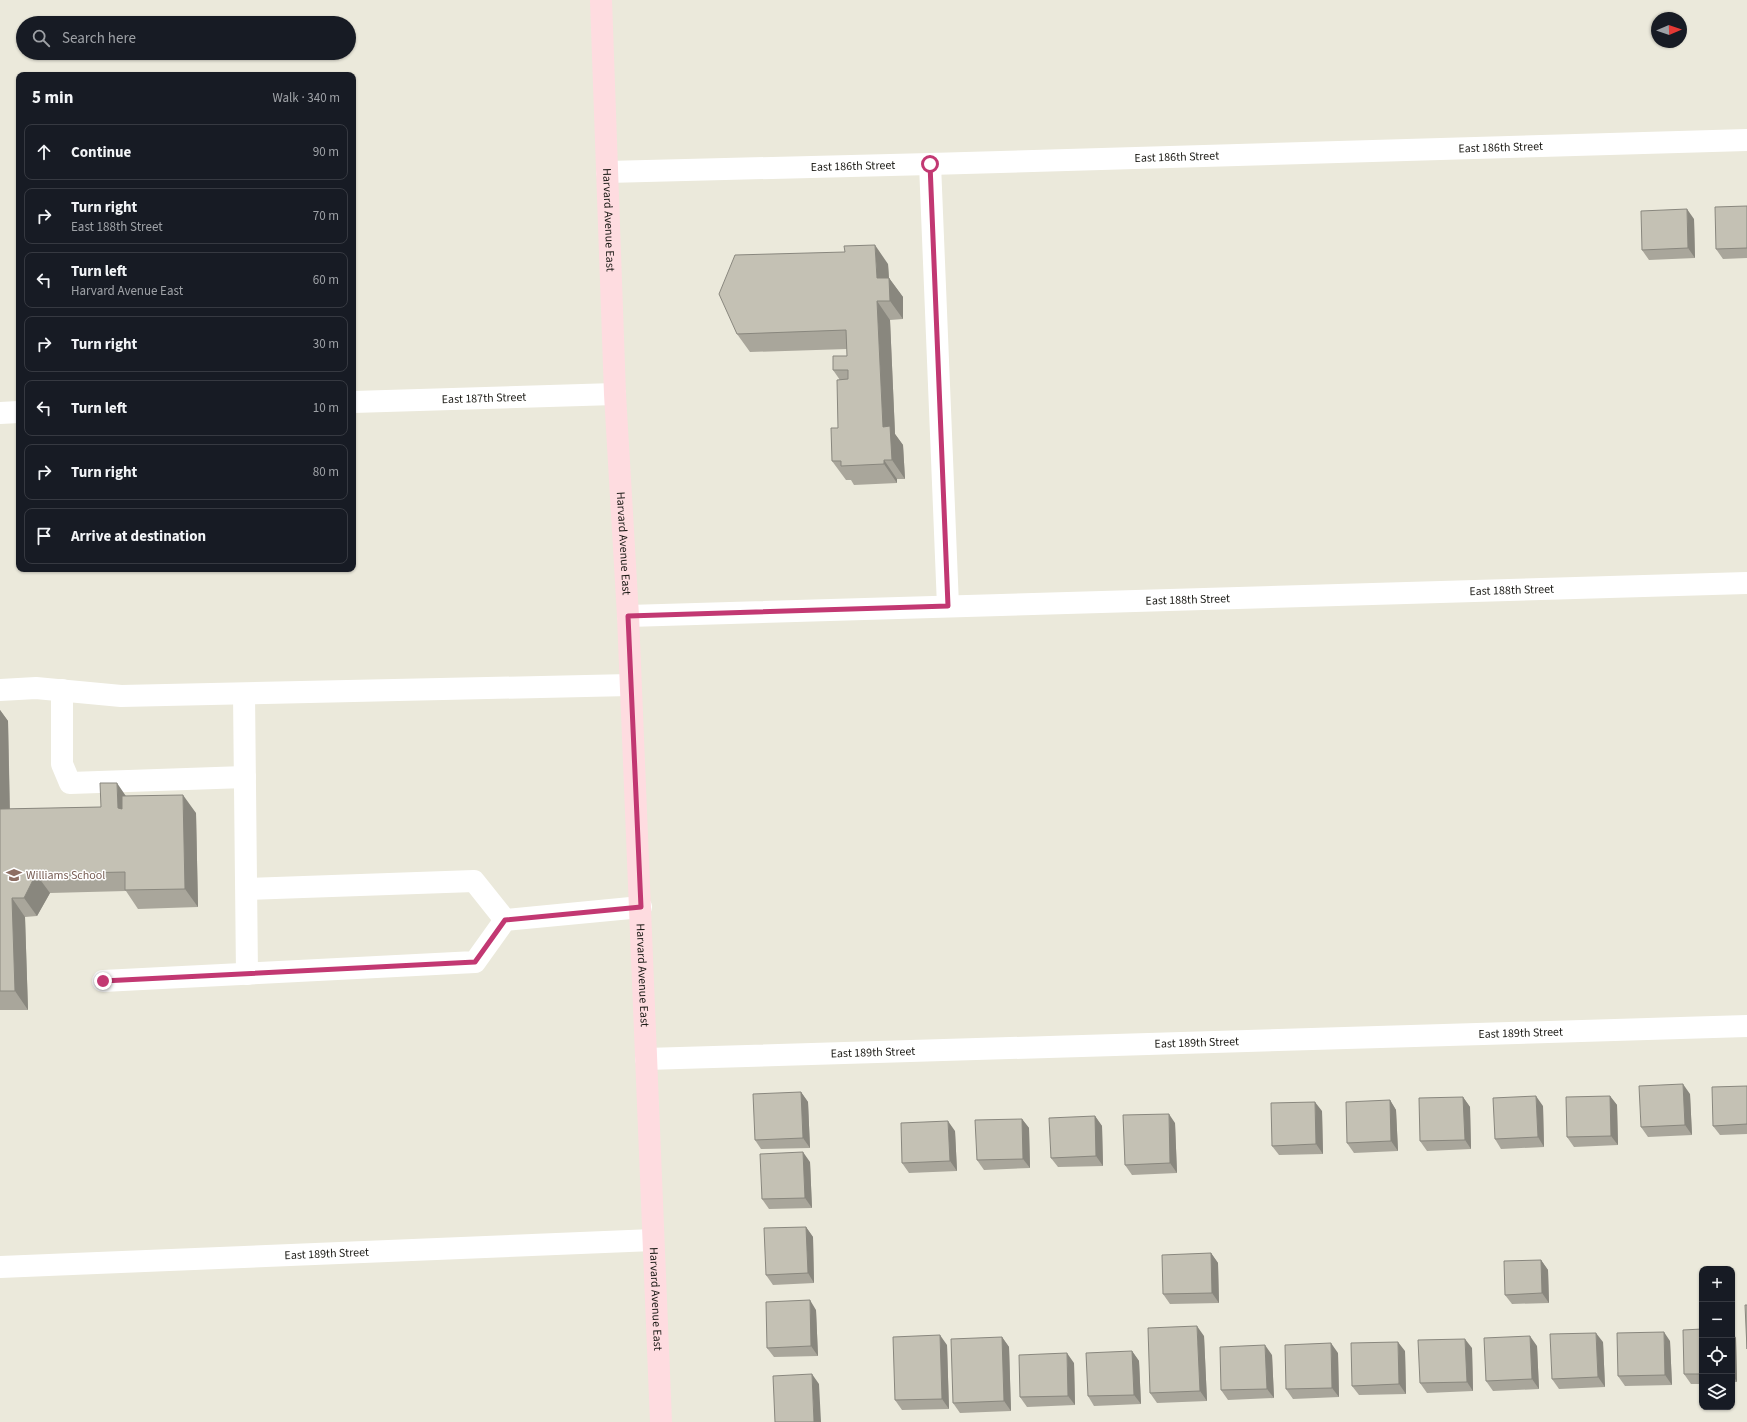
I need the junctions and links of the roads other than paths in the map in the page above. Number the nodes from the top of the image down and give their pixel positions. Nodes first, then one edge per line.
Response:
1 (601, 0) edge
2 (1747, 140) edge
3 (930, 164) junction
4 (607, 172) junction
5 (615, 394) junction
6 (356, 402) edge
7 (0, 412) edge
8 (16, 412) edge
9 (1747, 582) edge
10 (948, 606) junction
11 (628, 616) junction
12 (630, 685) junction
13 (0, 690) edge
14 (62, 690) junction
15 (244, 694) junction
16 (245, 777) junction
17 (247, 889) junction
18 (641, 907) junction
19 (505, 920) junction
20 (248, 974) junction
21 (103, 981) dead end
22 (1747, 1026) edge
23 (646, 1059) junction
24 (653, 1240) junction
25 (0, 1267) edge
26 (661, 1422) edge

1 - 4 main road, Harvard Avenue East
2 - 3 street, East 186th Street
3 - 4 street, East 186th Street
3 - 10 street
4 - 5 main road, Harvard Avenue East
5 - 6 street, East 187th Street
5 - 11 main road, Harvard Avenue East
7 - 8 street
9 - 10 street, East 188th Street
10 - 11 street, East 188th Street
11 - 12 main road, Harvard Avenue East
12 - 15 street
12 - 18 main road, Harvard Avenue East
13 - 14 street
14 - 15 street
14 - 16 street
15 - 16 street
16 - 17 street
17 - 19 street
17 - 20 street
18 - 19 street
18 - 23 main road, Harvard Avenue East
19 - 20 street
20 - 21 street
22 - 23 street, East 189th Street
23 - 24 main road, Harvard Avenue East
24 - 25 street, East 189th Street
24 - 26 main road, Harvard Avenue East

